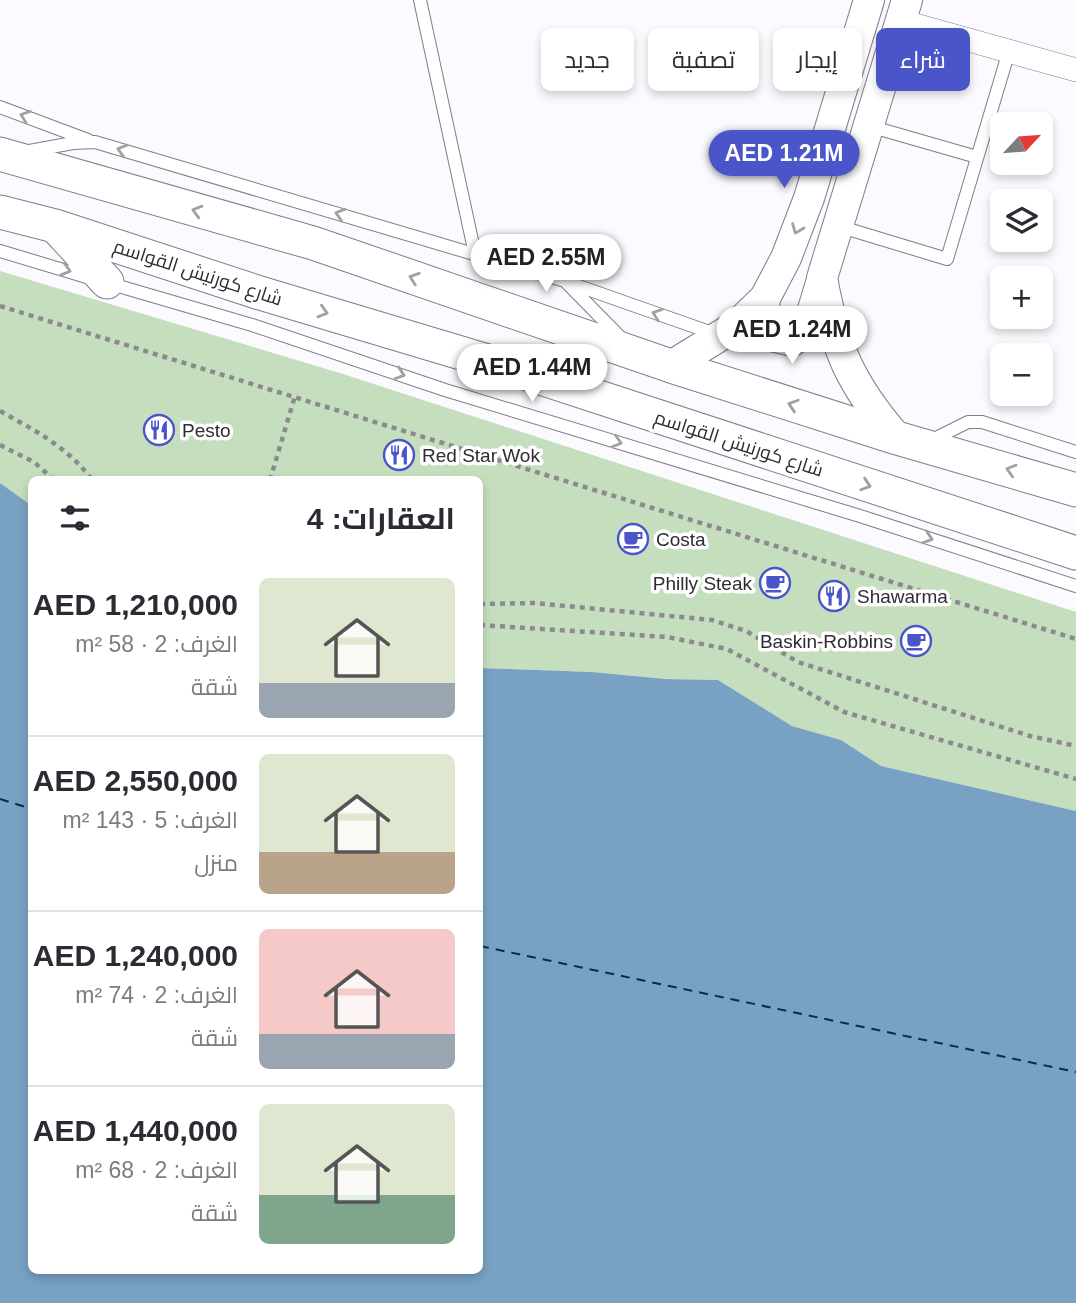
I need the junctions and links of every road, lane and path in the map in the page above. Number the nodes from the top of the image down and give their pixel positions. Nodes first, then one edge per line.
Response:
1 (420, 0) edge
2 (863, 2) edge
3 (904, 10) edge
4 (1009, 51) junction
5 (1076, 70) edge
6 (0, 107) edge
7 (869, 126) junction
8 (95, 142) junction
9 (5, 155) edge
10 (977, 157) junction
11 (0, 212) edge
12 (55, 226) junction
13 (838, 226) junction
14 (0, 251) edge
15 (475, 254) junction
16 (822, 278) junction
17 (565, 281) junction
18 (107, 282) junction
19 (765, 298) junction
20 (0, 306) edge
21 (721, 336) junction
22 (638, 355) junction
23 (671, 366) junction
24 (295, 396) junction
25 (0, 411) edge
26 (909, 442) junction
27 (0, 445) edge
28 (1076, 452) edge
29 (50, 476) edge
30 (89, 476) edge
31 (271, 476) edge
32 (1076, 490) edge
33 (1076, 553) edge
34 (1076, 586) edge
35 (483, 604) edge
36 (483, 625) edge
37 (1076, 639) edge
38 (1076, 746) edge
39 (1076, 779) edge

1 - 15 lane
2 -> 19 street
3 - 4 street
3 - 7 street
4 - 5 street
4 - 10 lane
8 -> 6 lane
7 - 10 lane
7 - 13 street
8 - 9 lane
15 -> 8 lane
22 -> 9 main road
10 - 13 lane
11 - 12 main road, شارع كورنيش القواسم
12 - 18 main road
12 -> 33 main road, شارع كورنيش القواسم
13 - 16 street
14 -> 18 lane, شارع كورنيش القواسم
15 - 17 lane
16 - 19 street
16 - 26 street
21 -> 17 lane
17 - 22 lane
18 -> 34 lane, شارع كورنيش القواسم
19 - 21 street
20 - 24 path
21 - 23 street
22 - 23 main road
26 -> 23 main road
24 - 31 path
24 - 37 path
25 - 30 path
26 - 28 lane
32 -> 26 main road
27 - 29 path
35 - 38 path
36 - 39 path

